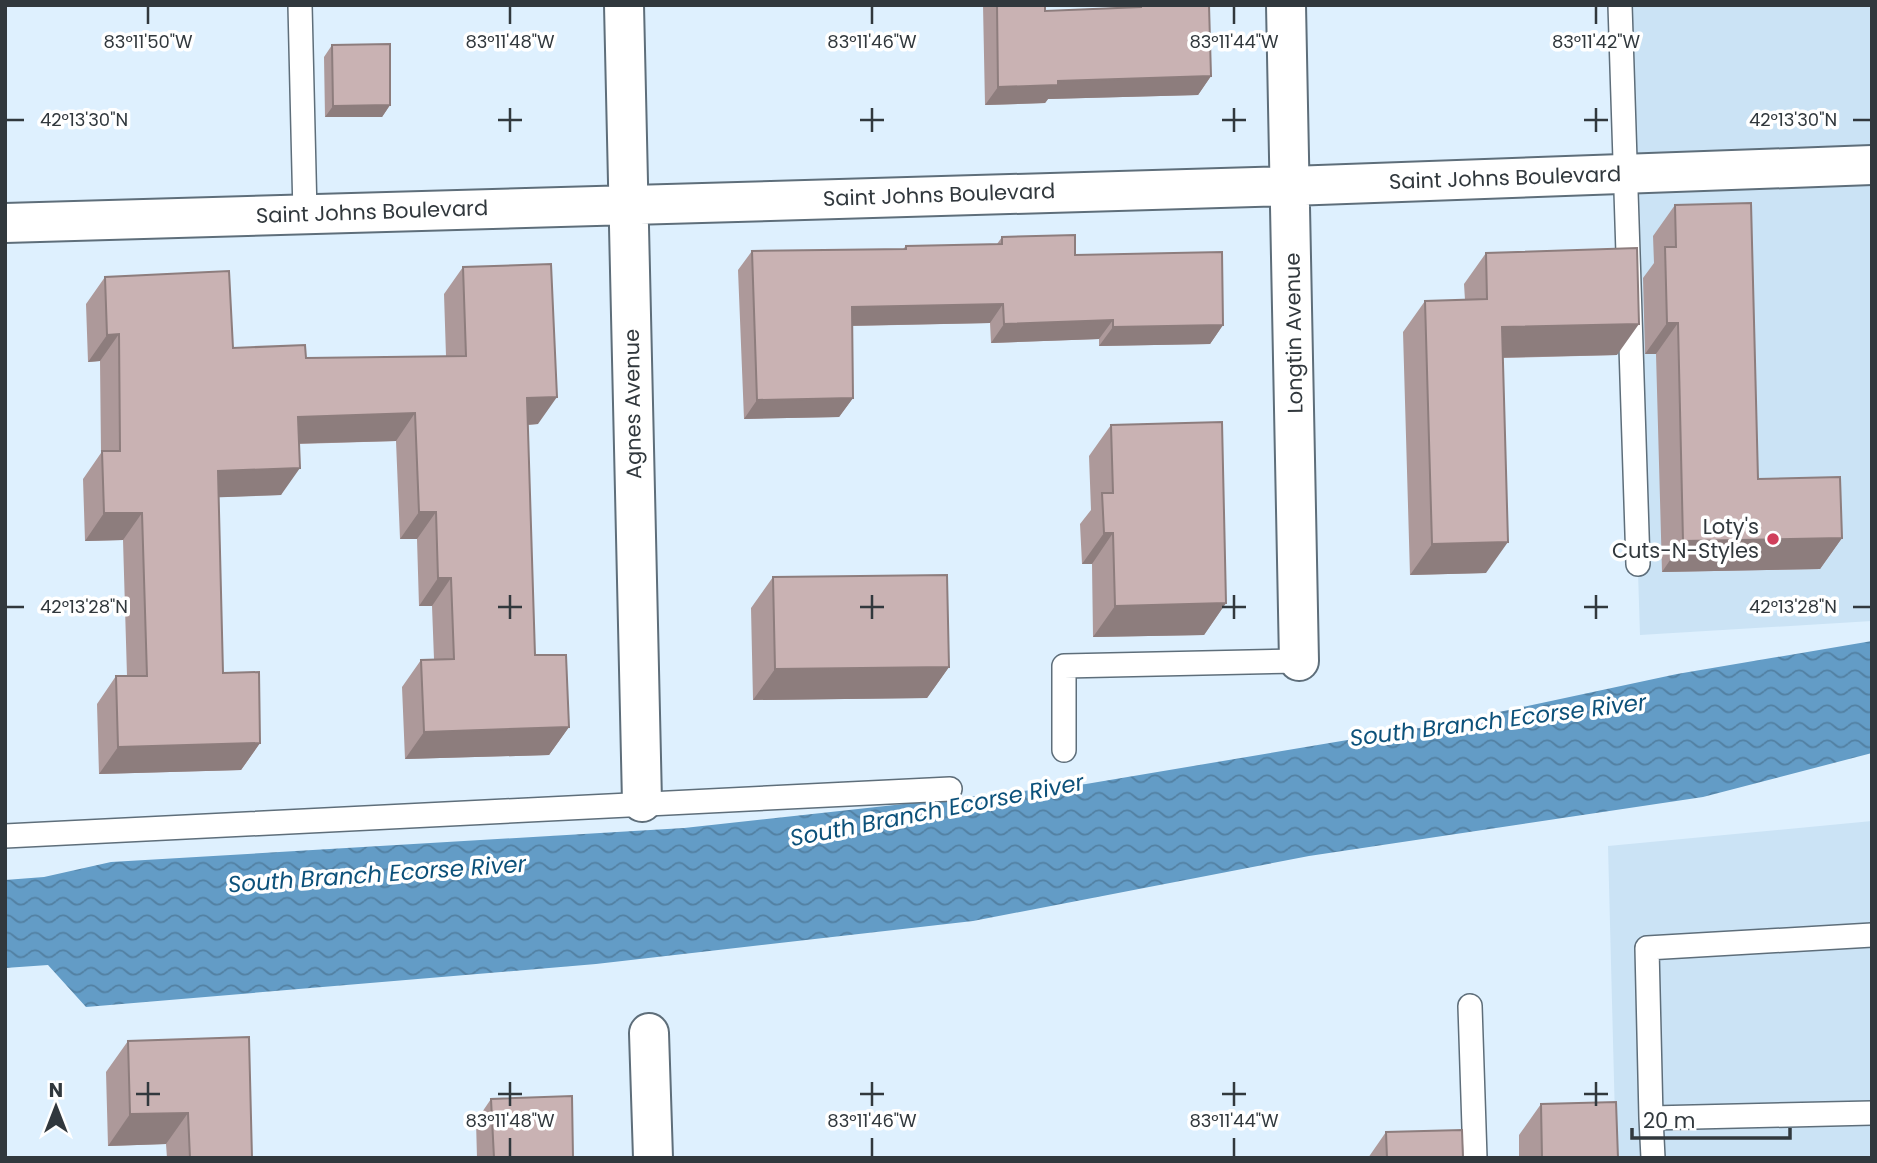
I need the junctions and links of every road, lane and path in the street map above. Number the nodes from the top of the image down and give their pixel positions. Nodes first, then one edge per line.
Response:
1 (300, 5) edge
2 (624, 5) edge
3 (1286, 5) edge
4 (1620, 5) edge
5 (1872, 165) edge
6 (1625, 174) junction
7 (1291, 186) junction
8 (628, 204) junction
9 (305, 214) junction
10 (5, 223) edge
11 (1637, 564) dead end
12 (1299, 661) joint
13 (1063, 750) dead end
14 (950, 789) dead end
15 (642, 802) junction
16 (5, 836) edge
17 (1872, 935) edge
18 (1470, 1006) dead end
19 (649, 1033) dead end
20 (1872, 1113) edge
21 (1651, 1118) junction
22 (653, 1158) edge
23 (1475, 1158) edge
24 (1653, 1158) edge

1 - 9 lane
2 - 8 street, Agnes Avenue
3 - 7 street, Longtin Avenue
4 - 6 lane
5 - 6 street, Saint Johns Boulevard
6 - 7 street, Saint Johns Boulevard
6 - 11 lane
7 - 8 street, Saint Johns Boulevard
7 - 12 street, Longtin Avenue
8 - 9 street, Saint Johns Boulevard
8 - 15 street, Agnes Avenue
9 - 10 street, Saint Johns Boulevard
12 - 13 lane
14 - 15 lane
15 - 16 lane
17 - 21 lane
18 - 23 lane
19 - 22 street
20 - 21 lane
21 - 24 lane

